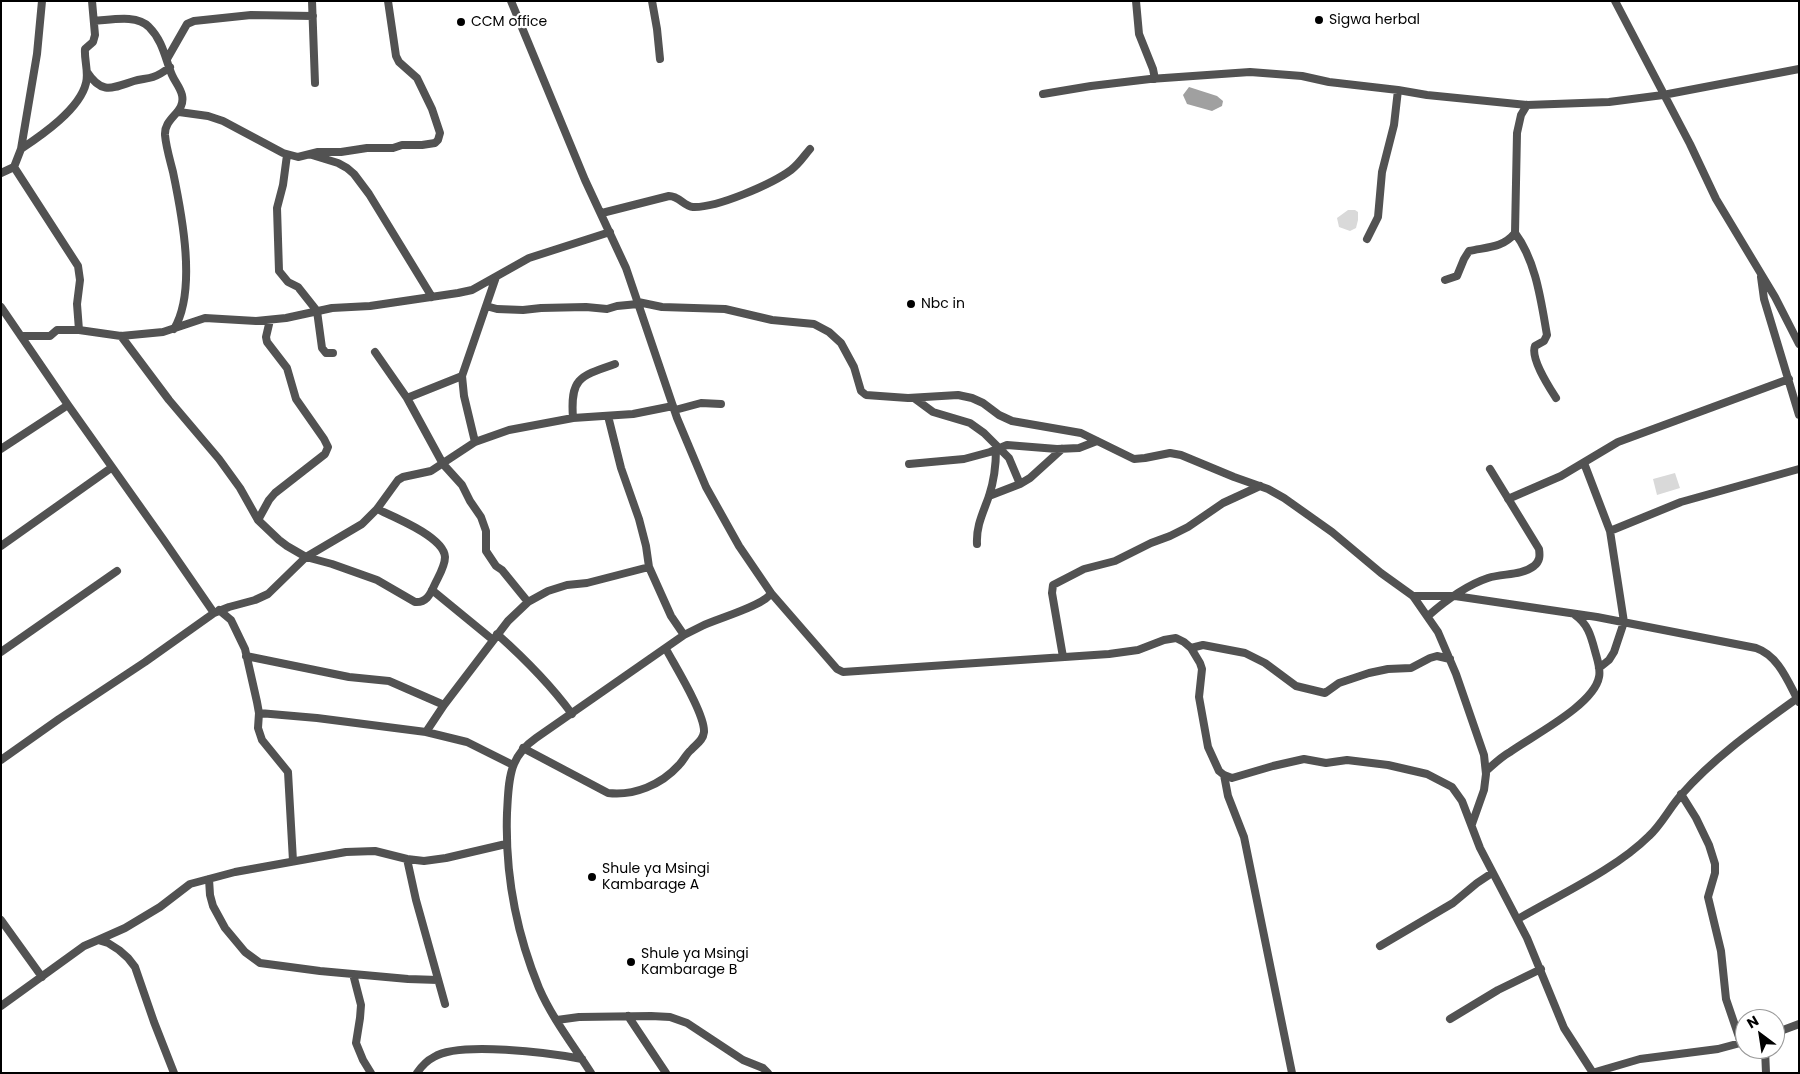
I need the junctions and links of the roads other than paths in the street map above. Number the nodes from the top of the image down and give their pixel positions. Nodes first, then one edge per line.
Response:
1 (42, 1) edge
2 (92, 1) edge
3 (312, 1) edge
4 (388, 1) edge
5 (511, 1) edge
6 (652, 1) edge
7 (1136, 1) edge
8 (1614, 1) edge
9 (313, 16) junction
10 (94, 21) junction
11 (168, 59) junction
12 (660, 59) dead end
13 (170, 67) junction
14 (1799, 68) edge
15 (87, 72) junction
16 (1155, 79) junction
17 (315, 83) dead end
18 (1398, 90) junction
19 (1043, 94) dead end
20 (1663, 95) junction
21 (1528, 105) junction
22 (179, 112) junction
23 (21, 149) junction
24 (810, 149) dead end
25 (310, 154) junction
26 (287, 155) junction
27 (14, 167) junction
28 (1, 173) edge
29 (602, 213) junction
30 (610, 232) junction
31 (1515, 232) junction
32 (1367, 239) dead end
33 (1760, 272) junction
34 (496, 277) junction
35 (1445, 280) dead end
36 (432, 297) junction
37 (638, 303) junction
38 (486, 306) junction
39 (1, 307) edge
40 (318, 310) junction
41 (270, 320) junction
42 (174, 329) junction
43 (79, 330) junction
44 (21, 336) junction
45 (121, 336) junction
46 (1799, 344) edge
47 (375, 352) dead end
48 (333, 353) dead end
49 (615, 364) dead end
50 (462, 376) junction
51 (1789, 379) junction
52 (407, 398) junction
53 (914, 398) junction
54 (1556, 398) dead end
55 (721, 404) dead end
56 (68, 405) junction
57 (674, 408) junction
58 (1799, 415) edge
59 (608, 416) junction
60 (573, 418) junction
61 (1096, 441) junction
62 (475, 442) junction
63 (1, 448) edge
64 (997, 448) junction
65 (1062, 449) junction
66 (1584, 463) junction
67 (443, 464) junction
68 (909, 464) dead end
69 (111, 468) junction
70 (1490, 469) dead end
71 (1799, 469) edge
72 (1020, 484) junction
73 (1260, 486) junction
74 (989, 496) junction
75 (1508, 499) junction
76 (378, 509) junction
77 (258, 520) junction
78 (1610, 531) junction
79 (977, 544) dead end
80 (1, 546) edge
81 (306, 557) junction
82 (649, 567) junction
83 (117, 571) dead end
84 (432, 590) junction
85 (772, 593) junction
86 (1413, 596) junction
87 (1455, 596) junction
88 (528, 602) junction
89 (216, 611) junction
90 (1574, 614) junction
91 (1428, 616) junction
92 (1624, 622) junction
93 (684, 635) junction
94 (495, 637) junction
95 (1192, 648) junction
96 (666, 649) junction
97 (1, 652) edge
98 (246, 656) junction
99 (1063, 657) junction
100 (1450, 659) junction
101 (1599, 668) junction
102 (1798, 699) edge
103 (444, 705) junction
104 (259, 714) junction
105 (572, 714) junction
106 (426, 732) junction
107 (523, 748) junction
108 (2, 759) edge
109 (513, 765) junction
110 (1486, 771) junction
111 (1224, 775) junction
112 (1681, 794) junction
113 (1472, 824) junction
114 (506, 844) junction
115 (407, 859) junction
116 (293, 861) junction
117 (1492, 873) junction
118 (209, 879) junction
119 (1518, 919) junction
120 (1, 920) edge
121 (98, 940) junction
122 (1380, 946) dead end
123 (1541, 969) junction
124 (353, 974) junction
125 (42, 977) junction
126 (438, 980) junction
127 (445, 1004) dead end
128 (1, 1006) edge
129 (628, 1016) junction
130 (557, 1020) junction
131 (1450, 1020) dead end
132 (1735, 1022) edge
133 (1799, 1024) edge
134 (1785, 1029) edge
135 (1735, 1044) edge
136 (582, 1059) junction
137 (1765, 1059) edge
138 (588, 1072) edge
139 (174, 1073) edge
140 (371, 1073) edge
141 (417, 1073) edge
142 (666, 1073) edge
143 (768, 1073) edge
144 (1292, 1073) edge
145 (1592, 1073) edge
146 (1766, 1073) edge

1 - 23 street
2 - 10 street
3 - 9 street
4 - 25 street
5 - 29 street
6 - 12 street
7 - 16 street
8 - 20 street
9 - 11 street
9 - 17 street
10 - 11 street
10 - 15 street
11 - 13 street
13 - 15 street
13 - 22 street
14 - 20 street
15 - 23 street
16 - 18 street
16 - 19 street
18 - 21 street
18 - 32 street
20 - 21 street
20 - 33 street
21 - 31 street
22 - 26 street
22 - 42 street
23 - 27 street
24 - 29 street
25 - 26 street
25 - 36 street
26 - 40 street
27 - 28 street
27 - 43 street
29 - 30 street
30 - 34 street
30 - 37 street
31 - 35 street
31 - 54 street
33 - 46 street
33 - 51 street
34 - 36 street
34 - 38 street
36 - 40 street
37 - 38 street
37 - 53 street
37 - 57 street
38 - 50 street
39 - 44 street
40 - 41 street
40 - 48 street
41 - 42 street
41 - 77 street
42 - 45 street
43 - 44 street
43 - 45 street
44 - 56 street
45 - 77 street
47 - 52 street
49 - 60 street
50 - 52 street
50 - 62 street
51 - 58 street
51 - 66 street
52 - 67 street
53 - 61 street
53 - 64 street
55 - 57 street
56 - 63 street
56 - 69 street
57 - 59 street
57 - 85 street
59 - 60 street
59 - 82 street
60 - 62 street
61 - 65 street
61 - 73 street
62 - 67 street
64 - 65 street
64 - 68 street
64 - 72 street
64 - 74 street
65 - 72 street
66 - 75 street
66 - 78 street
67 - 76 street
67 - 88 street
69 - 80 street
69 - 89 street
70 - 75 street
71 - 78 street
72 - 74 street
73 - 86 street
73 - 99 street
74 - 79 street
75 - 87 street
76 - 81 street
76 - 84 street
77 - 81 street
78 - 92 street
81 - 84 street
81 - 89 street
82 - 88 street
82 - 93 street
83 - 97 street
84 - 94 street
85 - 93 street
85 - 99 street
86 - 87 street
86 - 91 street
87 - 90 street
87 - 91 street
88 - 94 street
89 - 98 street
89 - 108 street
90 - 92 street
90 - 101 street
91 - 100 street
92 - 101 street
92 - 102 street
93 - 96 street
94 - 103 street
94 - 105 street
95 - 99 street
95 - 100 street
95 - 111 street
96 - 105 street
96 - 107 street
98 - 103 street
98 - 104 street
100 - 110 street
101 - 110 street
102 - 112 street
103 - 106 street
104 - 106 street
104 - 116 street
105 - 107 street
106 - 109 street
107 - 109 street
109 - 114 street
110 - 113 street
111 - 113 street
111 - 144 street
112 - 119 street
112 - 132 street
113 - 117 street
114 - 115 street
114 - 130 street
115 - 116 street
115 - 126 street
116 - 118 street
117 - 119 street
117 - 122 street
118 - 121 street
118 - 124 street
119 - 123 street
120 - 125 street
121 - 125 street
121 - 139 street
123 - 131 street
123 - 145 street
124 - 126 street
124 - 140 street
125 - 128 street
126 - 127 street
129 - 130 street
129 - 142 street
129 - 143 street
130 - 136 street
133 - 134 street
135 - 145 street
136 - 138 street
136 - 141 street
137 - 146 street

